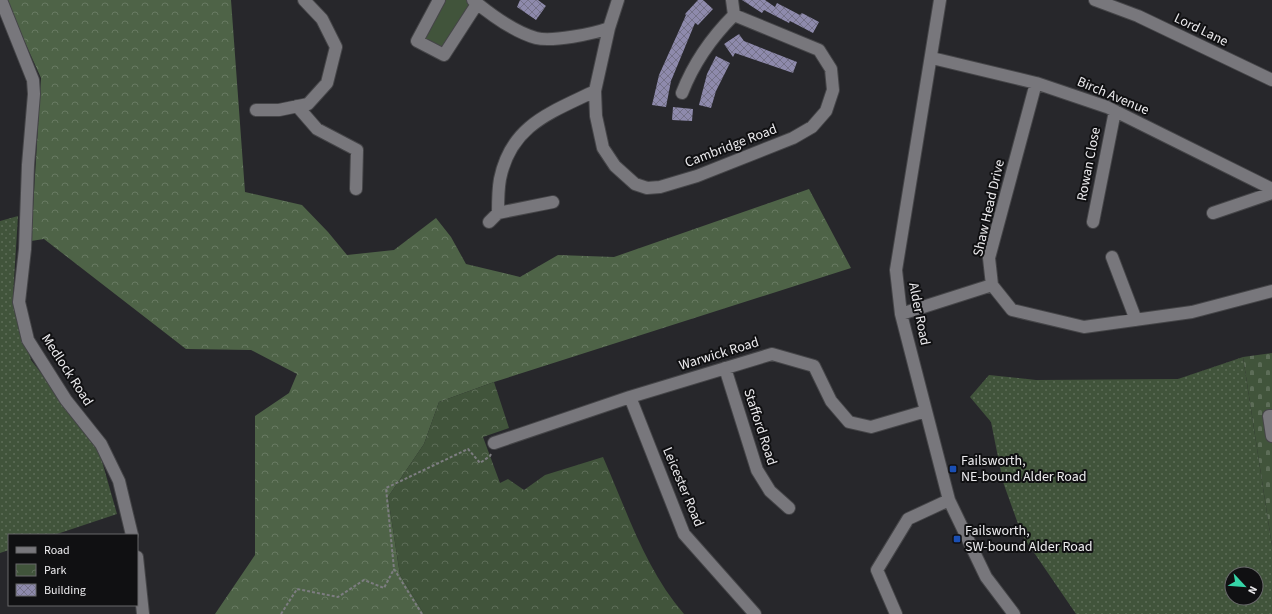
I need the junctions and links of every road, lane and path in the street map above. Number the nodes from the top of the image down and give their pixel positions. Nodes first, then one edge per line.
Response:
1 (1, 0) edge
2 (304, 0) edge
3 (439, 0) edge
4 (618, 0) edge
5 (732, 0) edge
6 (940, 0) edge
7 (1094, 0) edge
8 (475, 2) edge
9 (734, 15) junction
10 (609, 28) junction
11 (932, 58) junction
12 (1272, 80) edge
13 (1036, 82) junction
14 (595, 91) junction
15 (682, 93) dead end
16 (297, 106) junction
17 (256, 110) dead end
18 (1115, 111) junction
19 (356, 189) dead end
20 (1272, 189) edge
21 (1272, 193) edge
22 (553, 202) dead end
23 (498, 213) junction
24 (1213, 213) dead end
25 (489, 222) dead end
26 (1093, 222) dead end
27 (1112, 256) dead end
28 (992, 285) junction
29 (1272, 291) edge
30 (901, 314) junction
31 (1136, 320) junction
32 (725, 368) junction
33 (630, 397) junction
34 (926, 411) junction
35 (1272, 416) edge
36 (1272, 436) edge
37 (494, 443) joint
38 (949, 500) junction
39 (789, 508) dead end
40 (132, 534) edge
41 (138, 566) edge
42 (394, 569) junction
43 (143, 614) edge
44 (281, 614) edge
45 (422, 614) edge
46 (756, 614) edge
47 (896, 614) edge
48 (1014, 614) edge

1 - 40 street, Medlock Road
2 - 16 street
3 - 8 street
4 - 10 street, Cambridge Road
5 - 9 street
6 - 11 street, Alder Road
7 - 12 street, Lord Lane
8 - 10 street
9 - 14 street, Cambridge Road
9 - 15 street
10 - 14 street, Cambridge Road
11 - 13 street, Birch Avenue
11 - 30 street, Alder Road
13 - 18 street, Birch Avenue
13 - 28 street, Shaw Head Drive
14 - 23 street
16 - 17 street
16 - 19 street
18 - 20 street, Birch Avenue
18 - 26 street, Rowan Close
21 - 24 street
22 - 23 street
23 - 25 street
27 - 31 street
28 - 30 street
28 - 31 street
29 - 31 street
30 - 34 street, Alder Road
32 - 33 street, Warwick Road
32 - 34 street, Warwick Road
32 - 39 street, Stafford Road
33 - 37 street, Warwick Road
33 - 46 street, Leicester Road
34 - 38 street, Alder Road
35 - 36 street
37 - 42 path
38 - 47 street
38 - 48 street, Alder Road
41 - 43 street
42 - 44 path
42 - 45 path

